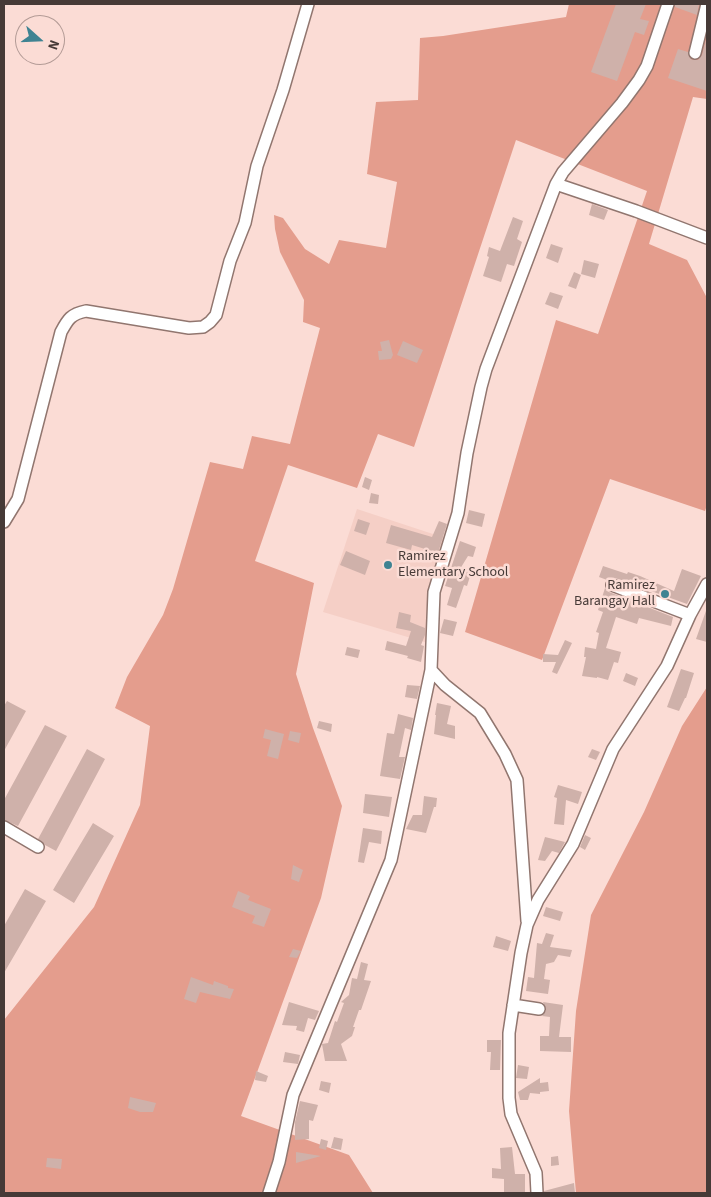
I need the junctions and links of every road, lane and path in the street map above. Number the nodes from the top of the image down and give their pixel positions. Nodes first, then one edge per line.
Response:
1 (308, 4) edge
2 (668, 4) edge
3 (707, 4) edge
4 (695, 53) dead end
5 (556, 184) junction
6 (707, 238) edge
7 (4, 522) edge
8 (707, 584) edge
9 (612, 585) dead end
10 (690, 615) junction
11 (431, 670) junction
12 (4, 827) edge
13 (38, 847) dead end
14 (527, 925) junction
15 (513, 1005) junction
16 (539, 1009) dead end
17 (269, 1193) edge
18 (537, 1193) edge

1 - 7 street
2 - 5 street
3 - 4 street
5 - 6 street
5 - 11 street
8 - 10 street
9 - 10 street
10 - 14 street
11 - 14 street
11 - 17 street
12 - 13 street
14 - 15 street
15 - 16 street
15 - 18 street

